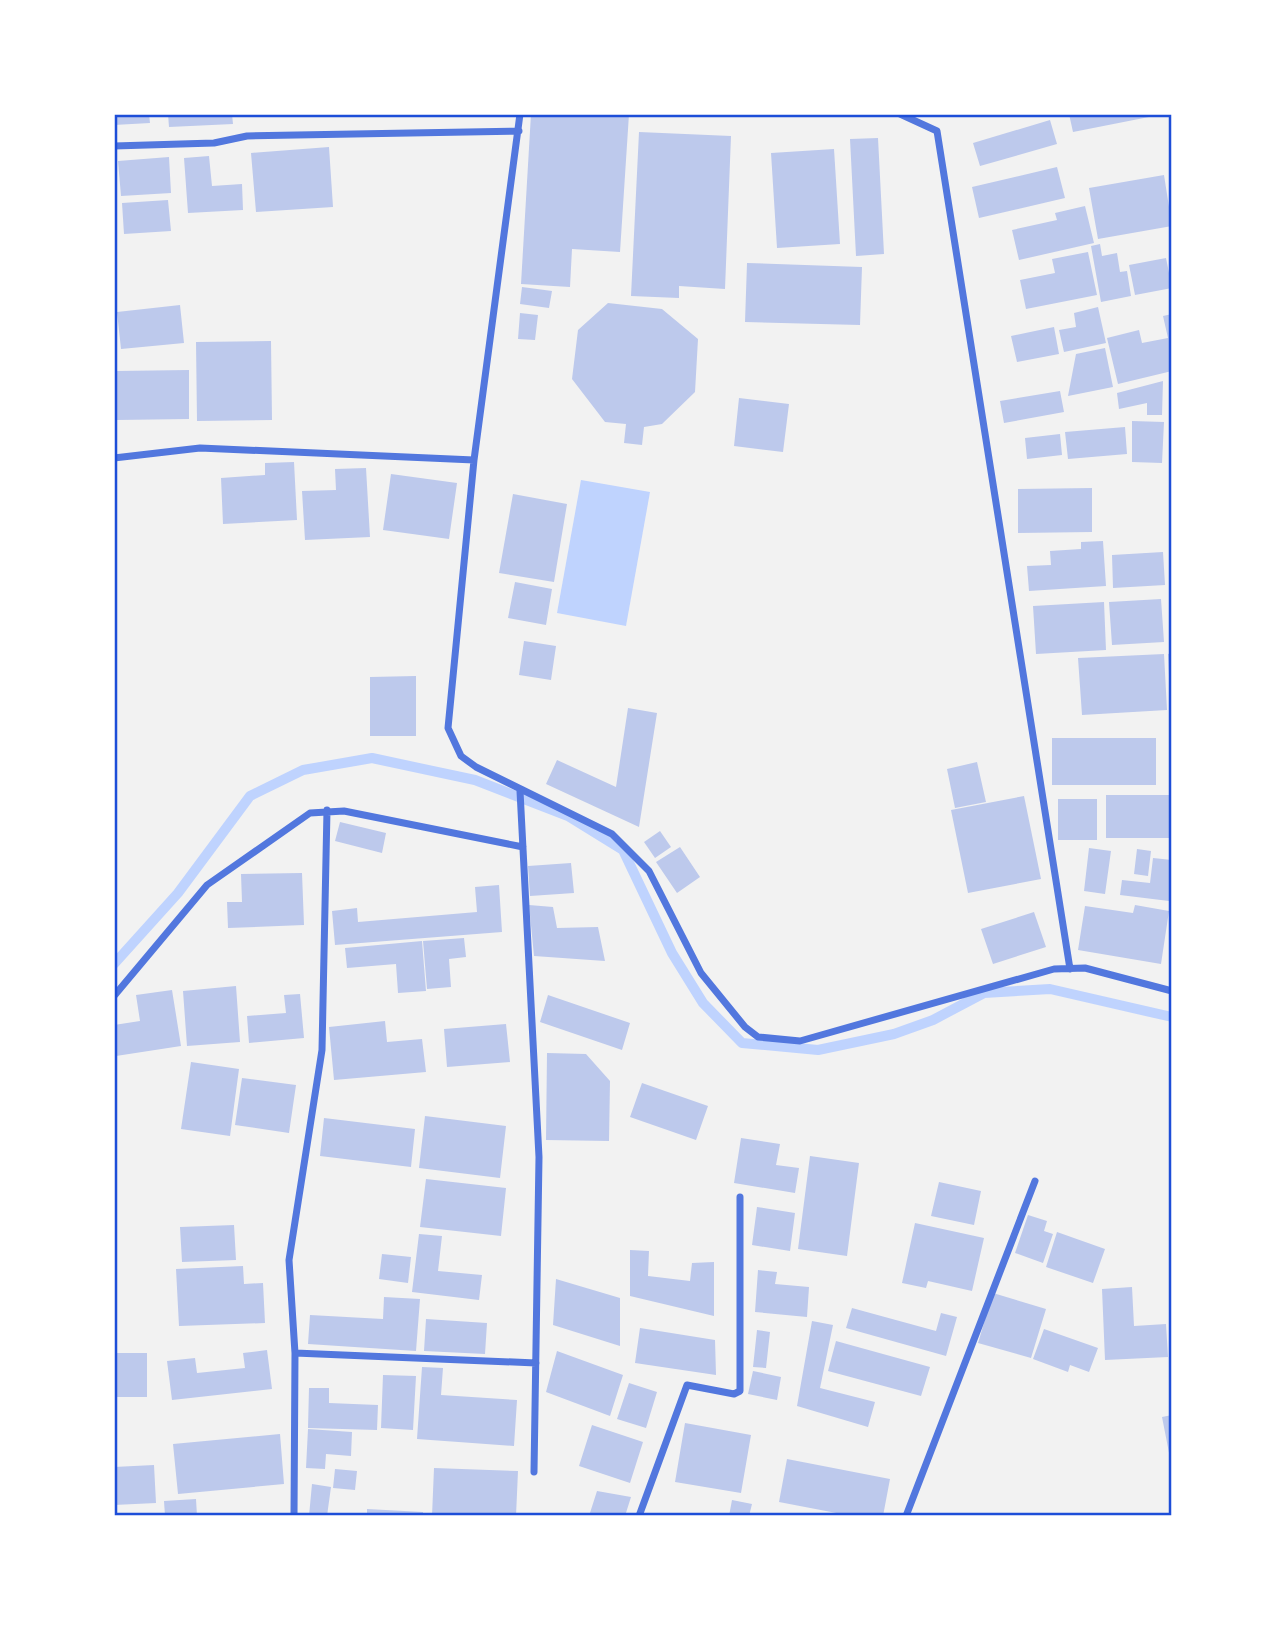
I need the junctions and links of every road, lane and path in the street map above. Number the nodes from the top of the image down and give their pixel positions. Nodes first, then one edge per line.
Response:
1 (520, 114) edge
2 (900, 114) edge
3 (519, 131) junction
4 (114, 146) edge
5 (114, 458) edge
6 (474, 460) junction
7 (520, 791) junction
8 (327, 810) junction
9 (523, 847) junction
10 (1070, 968) junction
11 (1172, 991) edge
12 (114, 996) edge
13 (1035, 1181) dead end
14 (740, 1197) dead end
15 (295, 1353) junction
16 (536, 1363) junction
17 (534, 1472) dead end
18 (294, 1516) edge
19 (639, 1516) edge
20 (906, 1516) edge

1 - 3 street
2 - 10 street
3 - 4 street
3 - 6 street
5 - 6 street
6 - 7 street
7 - 9 street
7 - 10 street
8 - 9 street
8 - 12 street
8 - 15 street
9 - 16 street
10 - 11 street
13 - 20 street
14 - 19 street
15 - 16 street
15 - 18 street
16 - 17 street

